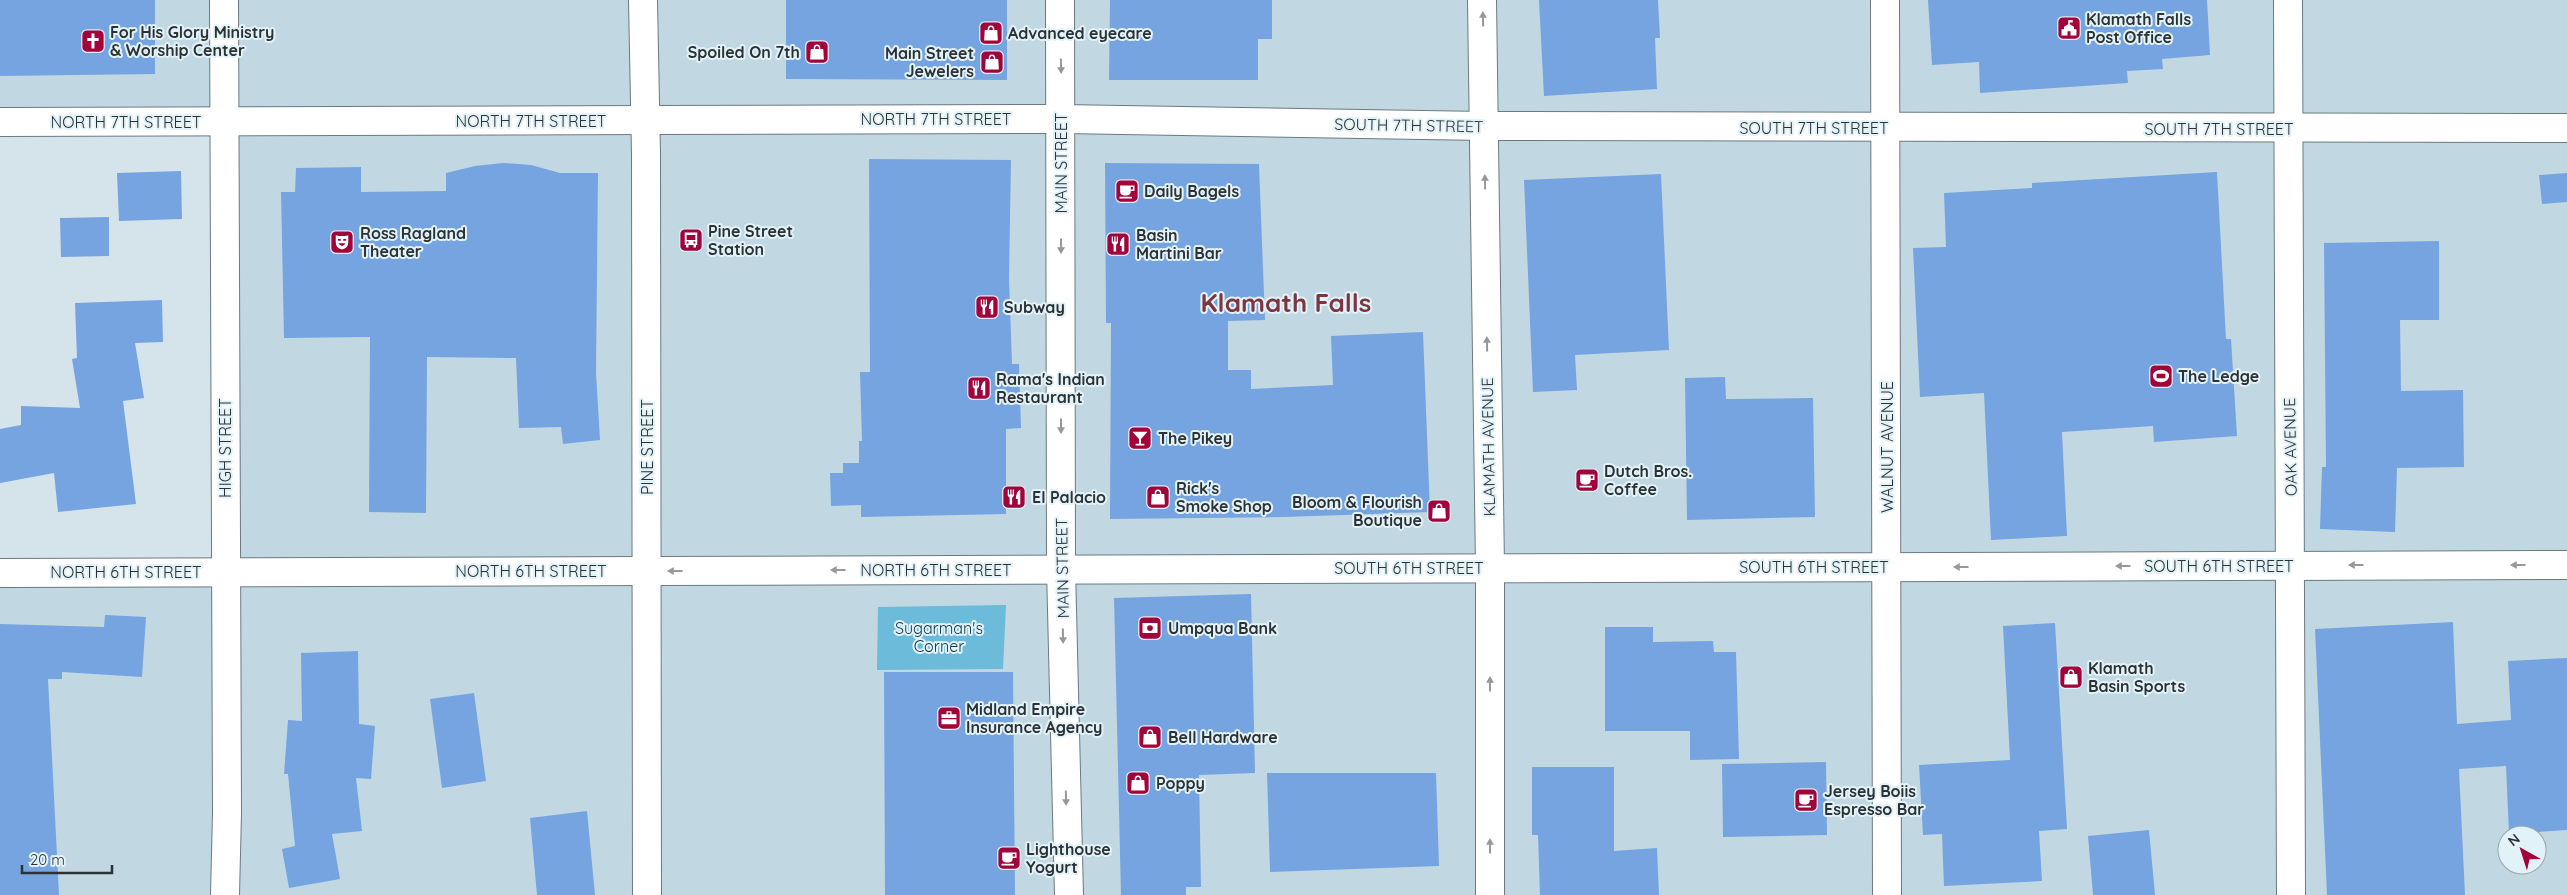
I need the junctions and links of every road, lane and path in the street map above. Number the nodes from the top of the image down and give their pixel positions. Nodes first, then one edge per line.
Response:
1 (224, 0) edge
2 (643, 0) edge
3 (1060, 0) edge
4 (1482, 0) edge
5 (1885, 0) edge
6 (2288, 0) edge
7 (1062, 119) junction
8 (646, 120) junction
9 (0, 122) edge
10 (224, 122) junction
11 (1484, 126) junction
12 (1884, 128) junction
13 (2567, 128) edge
14 (2287, 129) junction
15 (2567, 565) edge
16 (2291, 566) junction
17 (1888, 567) junction
18 (1490, 568) junction
19 (1062, 570) junction
20 (648, 571) junction
21 (226, 572) junction
22 (0, 573) edge
23 (224, 895) edge
24 (647, 895) edge
25 (1069, 895) edge
26 (1490, 895) edge
27 (1888, 895) edge
28 (2292, 895) edge

1 - 10 street, HIGH STREET
2 - 8 street, PINE STREET
3 -> 7 street, MAIN STREET
11 -> 4 street, KLAMATH AVENUE
5 - 12 street, WALNUT AVENUE
6 - 14 street, OAK AVENUE
7 - 8 street, NORTH 7TH STREET
7 - 11 street, SOUTH 7TH STREET
7 -> 19 street, MAIN STREET
8 - 10 street, NORTH 7TH STREET
8 - 20 street, PINE STREET
9 - 10 street, NORTH 7TH STREET
10 - 21 street, HIGH STREET
11 - 12 street, SOUTH 7TH STREET
18 -> 11 street, KLAMATH AVENUE
12 - 14 street, SOUTH 7TH STREET
12 - 17 street, WALNUT AVENUE
13 - 14 street, SOUTH 7TH STREET
14 - 16 street, OAK AVENUE
15 -> 16 street, SOUTH 6TH STREET
16 -> 17 street, SOUTH 6TH STREET
16 - 28 street, OAK AVENUE
17 - 18 street, SOUTH 6TH STREET
17 - 27 street, WALNUT AVENUE
18 - 19 street, SOUTH 6TH STREET
26 -> 18 street, KLAMATH AVENUE
19 -> 20 street, NORTH 6TH STREET
19 -> 25 street, MAIN STREET
20 - 21 street, NORTH 6TH STREET
20 - 24 street, PINE STREET
21 - 22 street, NORTH 6TH STREET
21 - 23 street, HIGH STREET

